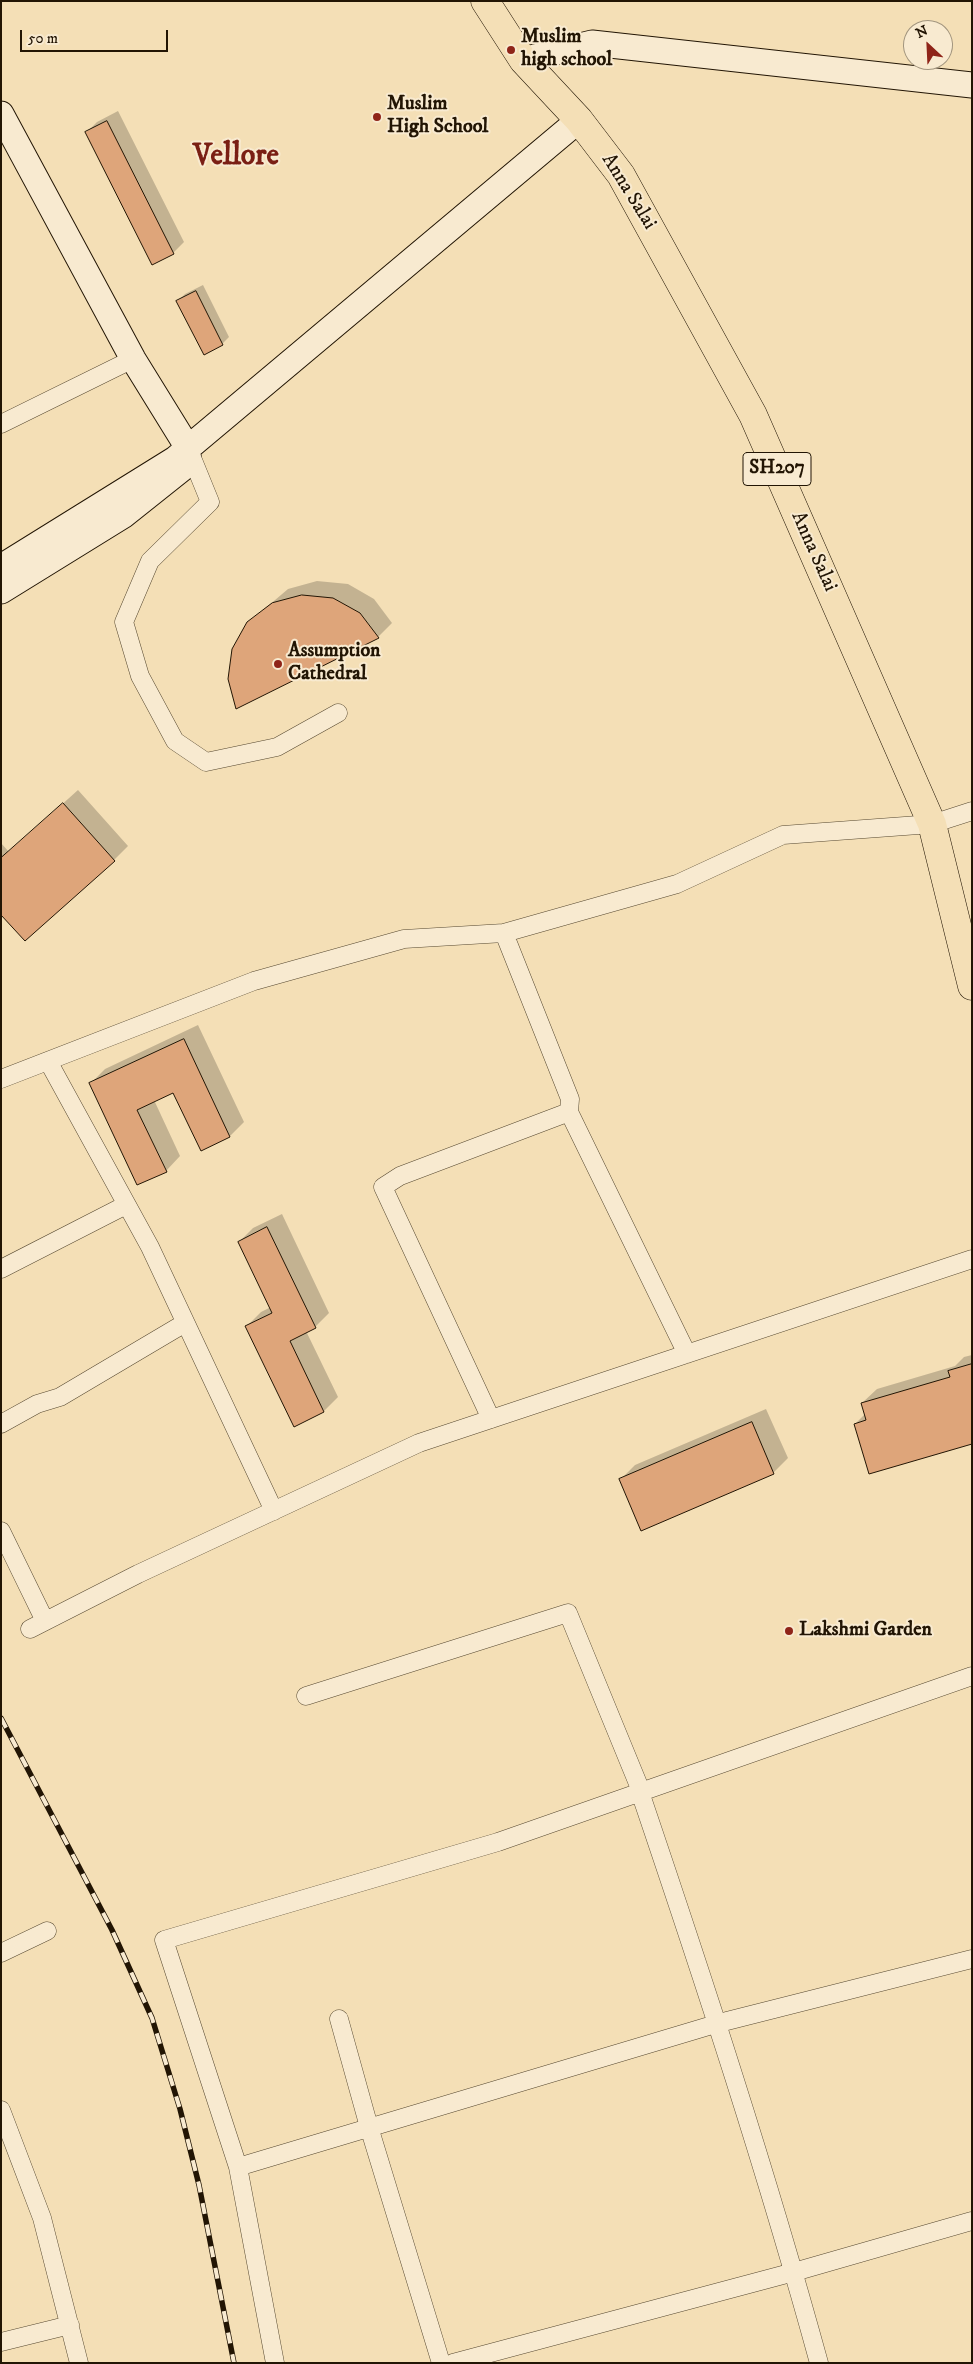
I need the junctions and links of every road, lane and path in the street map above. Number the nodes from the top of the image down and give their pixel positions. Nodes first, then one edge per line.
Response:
1 (485, 1) edge
2 (523, 60) junction
3 (972, 84) edge
4 (1, 114) edge
5 (579, 120) junction
6 (133, 359) junction
7 (1, 424) edge
8 (188, 448) junction
9 (1, 567) edge
10 (1, 591) edge
11 (338, 713) dead end
12 (972, 811) edge
13 (932, 824) junction
14 (504, 933) junction
15 (972, 986) edge
16 (48, 1062) junction
17 (1, 1078) edge
18 (569, 1112) junction
19 (126, 1205) junction
20 (972, 1259) edge
21 (1, 1269) edge
22 (186, 1323) junction
23 (687, 1354) junction
24 (491, 1419) junction
25 (1, 1424) edge
26 (274, 1510) junction
27 (1, 1531) edge
28 (972, 1676) edge
29 (306, 1696) dead end
30 (640, 1792) junction
31 (47, 1931) dead end
32 (1, 1953) edge
33 (972, 1959) edge
34 (339, 2018) dead end
35 (718, 2023) junction
36 (1, 2110) edge
37 (369, 2127) junction
38 (9, 2155) edge
39 (238, 2167) junction
40 (972, 2221) edge
41 (794, 2272) junction
42 (70, 2325) junction
43 (1, 2342) edge
44 (80, 2363) edge
45 (275, 2363) edge
46 (441, 2363) edge
47 (453, 2363) edge
48 (819, 2363) edge

1 - 2 main road, Anna Salai / SH207
2 - 3 main road
2 - 5 main road, Anna Salai / SH207
4 - 6 main road
5 - 8 main road
5 - 13 main road, Anna Salai / SH207
6 - 7 street
6 - 8 main road
8 - 9 main road
8 - 10 main road
8 - 11 street
12 - 13 street
13 - 14 street
13 - 15 main road, Anna Salai / SH207
14 - 16 street
14 - 18 street
16 - 17 street
16 - 19 street
18 - 23 street
18 - 24 street
19 - 21 street
19 - 22 street
20 - 23 street
22 - 25 street
22 - 26 street
23 - 24 street
24 - 26 street
26 - 27 street
28 - 30 street
29 - 30 street
30 - 35 street
30 - 39 street
31 - 32 street
33 - 35 street
34 - 37 street
35 - 37 street
35 - 41 street
36 - 38 street
37 - 39 street
37 - 46 street
38 - 42 street
39 - 45 street
40 - 41 street
41 - 47 street
41 - 48 street
42 - 43 street
42 - 44 street

